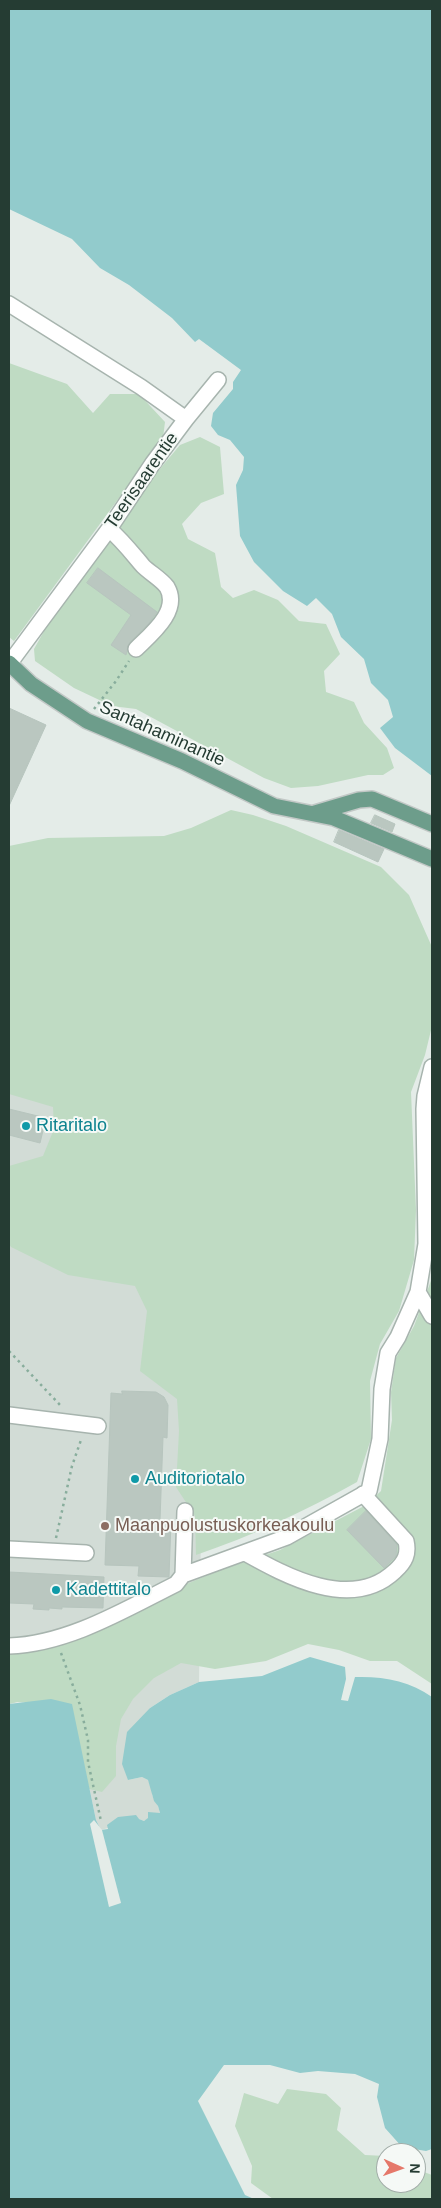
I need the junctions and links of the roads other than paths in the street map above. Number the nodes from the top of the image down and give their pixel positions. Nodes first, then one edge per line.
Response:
1 (9, 304) edge
2 (218, 380) dead end
3 (186, 419) junction
4 (109, 529) junction
5 (136, 649) road end
6 (9, 664) edge
7 (314, 813) junction
8 (432, 824) edge
9 (432, 859) edge
10 (432, 1067) edge
11 (418, 1292) junction
12 (432, 1316) edge
13 (9, 1415) edge
14 (95, 1426) road end
15 (363, 1494) junction
16 (185, 1510) dead end
17 (9, 1549) edge
18 (86, 1553) dead end
19 (245, 1553) junction
20 (183, 1575) junction
21 (9, 1646) edge

1 - 3 street, Teerisaarentie
2 - 3 street
3 - 4 street, Teerisaarentie
4 - 5 street
4 - 6 street, Teerisaarentie
6 - 7 main road, Santahaminantie
7 - 8 main road, Santahaminantie
7 - 9 main road, Santahaminantie
10 - 11 street
11 - 12 street
11 - 15 street
13 - 14 street
15 - 19 street
15 - 19 street
16 - 20 street
17 - 18 street
19 - 20 street
20 - 21 street

